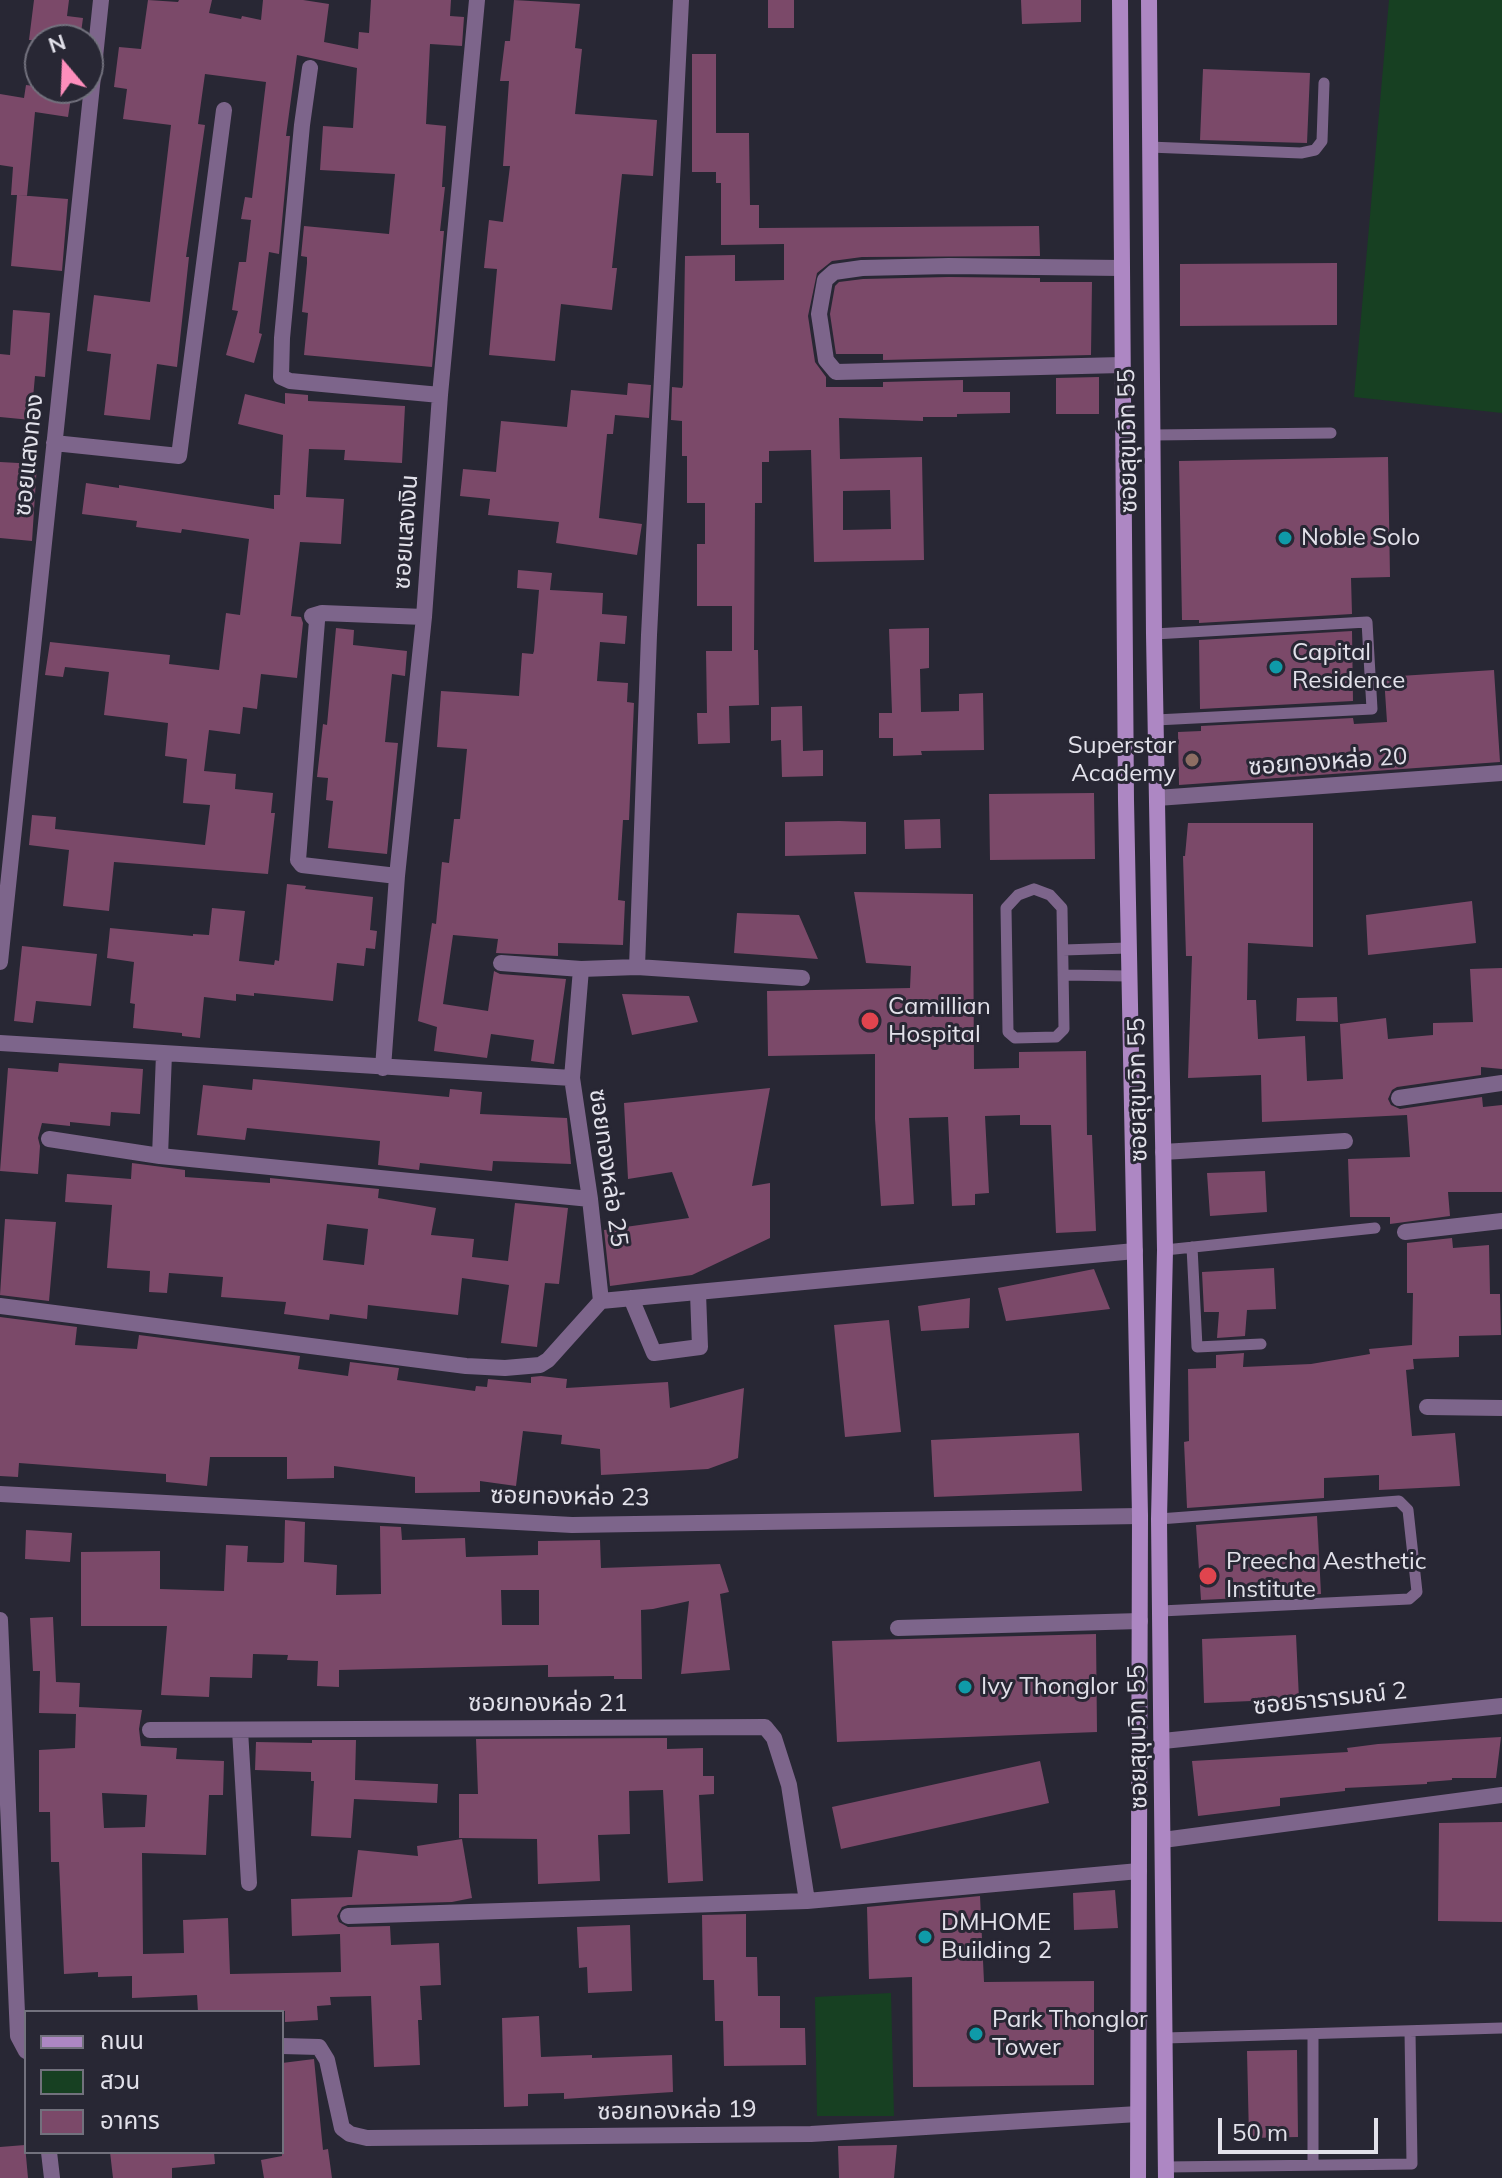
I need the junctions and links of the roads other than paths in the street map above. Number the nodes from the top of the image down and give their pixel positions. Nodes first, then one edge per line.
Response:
1 (101, 0) edge
2 (477, 0) edge
3 (681, 0) edge
4 (1120, 0) edge
5 (1149, 0) edge
6 (310, 68) dead end
7 (1324, 83) dead end
8 (224, 110) dead end
9 (1149, 147) junction
10 (1121, 268) junction
11 (1122, 365) junction
12 (440, 395) junction
13 (1331, 433) dead end
14 (1152, 435) junction
15 (54, 443) junction
16 (424, 617) junction
17 (1154, 634) junction
18 (1156, 720) junction
19 (1502, 773) edge
20 (1157, 798) junction
21 (397, 876) junction
22 (1159, 947) junction
23 (1128, 948) junction
24 (1063, 950) junction
25 (0, 962) edge
26 (501, 963) dead end
27 (637, 967) junction
28 (581, 969) junction
29 (1063, 975) junction
30 (1129, 976) junction
31 (1159, 976) junction
32 (802, 978) dead end
33 (0, 1043) edge
34 (164, 1054) junction
35 (383, 1068) junction
36 (572, 1078) junction
37 (1502, 1083) edge
38 (1399, 1098) dead end
39 (49, 1139) dead end
40 (1345, 1141) dead end
41 (1163, 1152) junction
42 (160, 1156) junction
43 (590, 1199) junction
44 (1502, 1221) edge
45 (1375, 1228) dead end
46 (1405, 1232) dead end
47 (1192, 1247) junction
48 (1165, 1250) junction
49 (1135, 1251) junction
50 (698, 1293) junction
51 (631, 1298) junction
52 (601, 1301) junction
53 (0, 1306) edge
54 (1261, 1344) dead end
55 (1427, 1407) dead end
56 (1502, 1408) edge
57 (0, 1494) edge
58 (1140, 1516) junction
59 (1159, 1519) junction
60 (1161, 1611) junction
61 (0, 1620) edge
62 (1140, 1621) junction
63 (898, 1628) dead end
64 (1502, 1706) edge
65 (150, 1730) dead end
66 (240, 1730) junction
67 (1140, 1741) junction
68 (1163, 1741) junction
69 (1502, 1795) edge
70 (1163, 1840) junction
71 (1163, 1869) junction
72 (1139, 1871) junction
73 (249, 1883) dead end
74 (807, 1901) junction
75 (348, 1916) dead end
76 (1502, 2028) edge
77 (1410, 2031) junction
78 (1313, 2034) junction
79 (1165, 2038) junction
80 (284, 2046) edge
81 (24, 2047) edge
82 (1166, 2113) junction
83 (1138, 2114) junction
84 (49, 2154) edge
85 (1313, 2165) junction
86 (1166, 2173) edge
87 (52, 2178) edge
88 (1138, 2178) edge

1 - 15 street, ซอยแสงทอง
2 - 12 street, ซอยแสงเงิน
3 - 27 street
4 - 10 main road, ซอยสุขุมวิท 55
5 - 9 main road, ซอยสุขุมวิท 55
6 - 12 street
7 - 9 lane
8 - 15 street
9 - 14 main road, ซอยสุขุมวิท 55
10 - 11 main road, ซอยสุขุมวิท 55
10 - 11 street
11 - 23 main road, ซอยสุขุมวิท 55
12 - 16 street, ซอยแสงเงิน
13 - 14 lane
14 - 17 main road, ซอยสุขุมวิท 55
15 - 25 street, ซอยแสงทอง
16 - 21 street, ซอยแสงเงิน
16 - 21 street
17 - 18 main road, ซอยสุขุมวิท 55
17 - 18 lane
18 - 20 main road, ซอยสุขุมวิท 55
19 - 20 street, ซอยทองหล่อ 20
20 - 22 main road, ซอยสุขุมวิท 55
21 - 35 street, ซอยแสงเงิน
22 - 23 main road
22 - 31 main road, ซอยสุขุมวิท 55
23 - 24 lane
23 - 30 main road, ซอยสุขุมวิท 55
24 - 29 lane
24 - 29 lane
26 - 28 street
27 - 28 street
27 - 32 street
28 - 36 street
29 - 30 lane
30 - 31 main road
30 - 49 main road, ซอยสุขุมวิท 55
31 - 41 main road, ซอยสุขุมวิท 55
33 - 34 street, ซอยทองหล่อ 25
34 - 35 street, ซอยทองหล่อ 25
34 - 42 street
35 - 36 street, ซอยทองหล่อ 25
36 - 43 street, ซอยทองหล่อ 25
37 - 38 street
39 - 42 street
40 - 41 street
41 - 48 main road, ซอยสุขุมวิท 55
42 - 43 street
43 - 52 street, ซอยทองหล่อ 25
44 - 46 street
45 - 47 lane
47 - 48 lane
47 - 54 lane
48 - 49 main road
48 - 59 main road, ซอยสุขุมวิท 55
49 - 50 street
49 - 58 main road, ซอยสุขุมวิท 55
50 - 51 street
50 - 51 street
51 - 52 street
52 - 53 street
55 - 56 street
57 - 58 street, ซอยทองหล่อ 23
58 - 59 main road
58 - 62 main road, ซอยสุขุมวิท 55
59 - 60 main road, ซอยสุขุมวิท 55
59 - 60 lane
60 - 68 main road, ซอยสุขุมวิท 55
61 - 81 street
62 - 63 street
62 - 67 main road, ซอยสุขุมวิท 55
64 - 68 street, ซอยธารารมณ์ 2
65 - 66 street, ซอยทองหล่อ 21
66 - 73 street
66 - 74 street, ซอยทองหล่อ 21
67 - 68 main road
67 - 72 main road, ซอยสุขุมวิท 55
68 - 70 main road, ซอยสุขุมวิท 55
69 - 70 street
70 - 71 main road, ซอยสุขุมวิท 55
71 - 72 main road
71 - 79 main road, ซอยสุขุมวิท 55
72 - 74 street
72 - 83 main road, ซอยสุขุมวิท 55
74 - 75 street
76 - 77 lane
77 - 78 lane
77 - 85 lane
78 - 79 lane
78 - 85 lane
79 - 82 main road, ซอยสุขุมวิท 55
80 - 83 street, ซอยทองหล่อ 19
82 - 83 main road
82 - 86 main road, ซอยสุขุมวิท 55
83 - 88 main road, ซอยสุขุมวิท 55
84 - 87 street
85 - 86 lane

